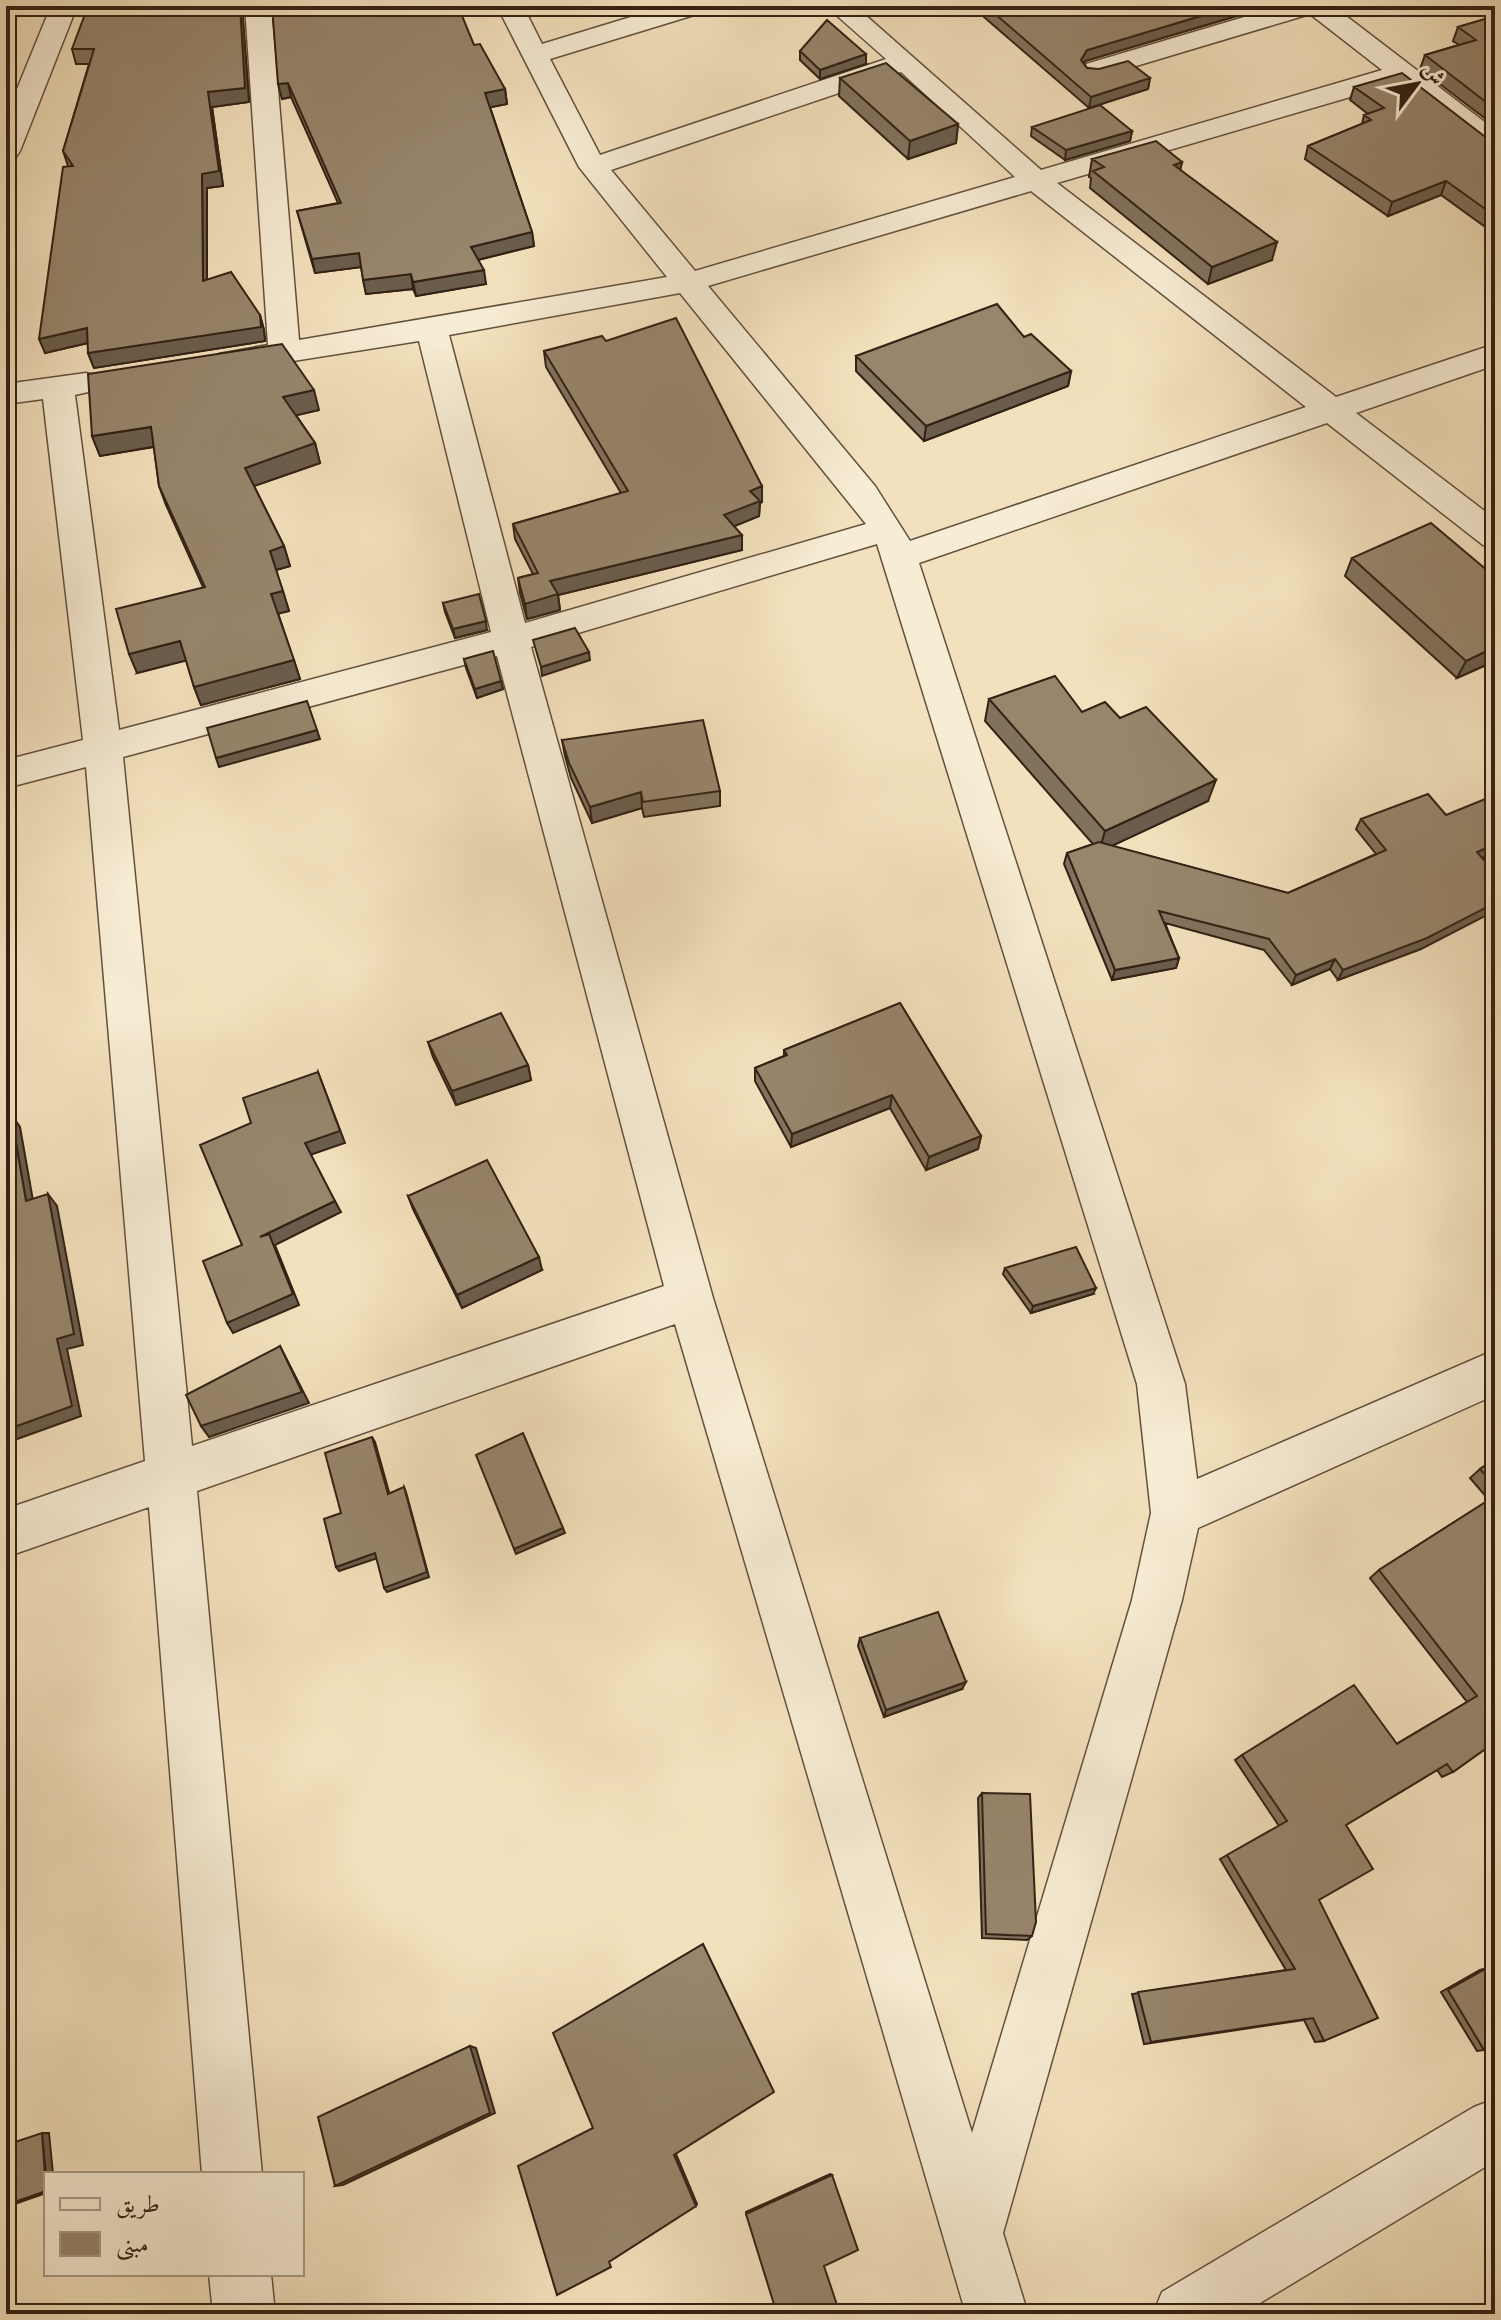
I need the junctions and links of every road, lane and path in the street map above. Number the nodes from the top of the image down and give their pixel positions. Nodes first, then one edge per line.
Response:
1 (64, 6) edge
2 (258, 6) edge
3 (510, 6) edge
4 (695, 6) edge
5 (839, 6) edge
6 (1309, 6) edge
7 (1316, 6) edge
8 (536, 54) junction
9 (906, 62) junction
10 (1096, 70) edge
11 (1402, 73) junction
12 (1495, 144) edge
13 (6, 151) edge
14 (593, 167) junction
15 (1035, 180) junction
16 (689, 282) junction
17 (432, 329) junction
18 (284, 353) junction
19 (1495, 354) edge
20 (209, 364) edge
21 (118, 378) edge
22 (58, 387) junction
23 (6, 394) edge
24 (1331, 410) junction
25 (1495, 537) edge
26 (894, 543) junction
27 (511, 640) junction
28 (103, 750) junction
29 (6, 774) edge
30 (690, 1298) junction
31 (1495, 1372) edge
32 (171, 1475) junction
33 (1176, 1513) junction
34 (6, 1533) edge
35 (1495, 2128) edge
36 (232, 2172) edge
37 (972, 2234) junction
38 (240, 2276) edge
39 (244, 2314) edge
40 (997, 2314) edge
41 (1184, 2314) edge

1 - 13 street
2 - 18 street
3 - 8 street
4 - 8 street
5 - 9 street
6 - 10 street
7 - 11 street
8 - 14 street
9 - 14 street
9 - 15 street
11 - 12 street
11 - 15 street
14 - 16 street
15 - 16 street
15 - 24 street
16 - 17 street
16 - 26 street
17 - 18 street
17 - 27 street
18 - 20 street
19 - 24 street
21 - 22 street
22 - 23 street
22 - 28 street
24 - 25 street
24 - 26 street
26 - 27 street
26 - 33 street
27 - 28 street
27 - 30 street
28 - 29 street
28 - 32 street
30 - 32 street
30 - 37 street
31 - 33 street
32 - 34 street
32 - 36 street
33 - 37 street
35 - 41 street
37 - 40 street
38 - 39 street

